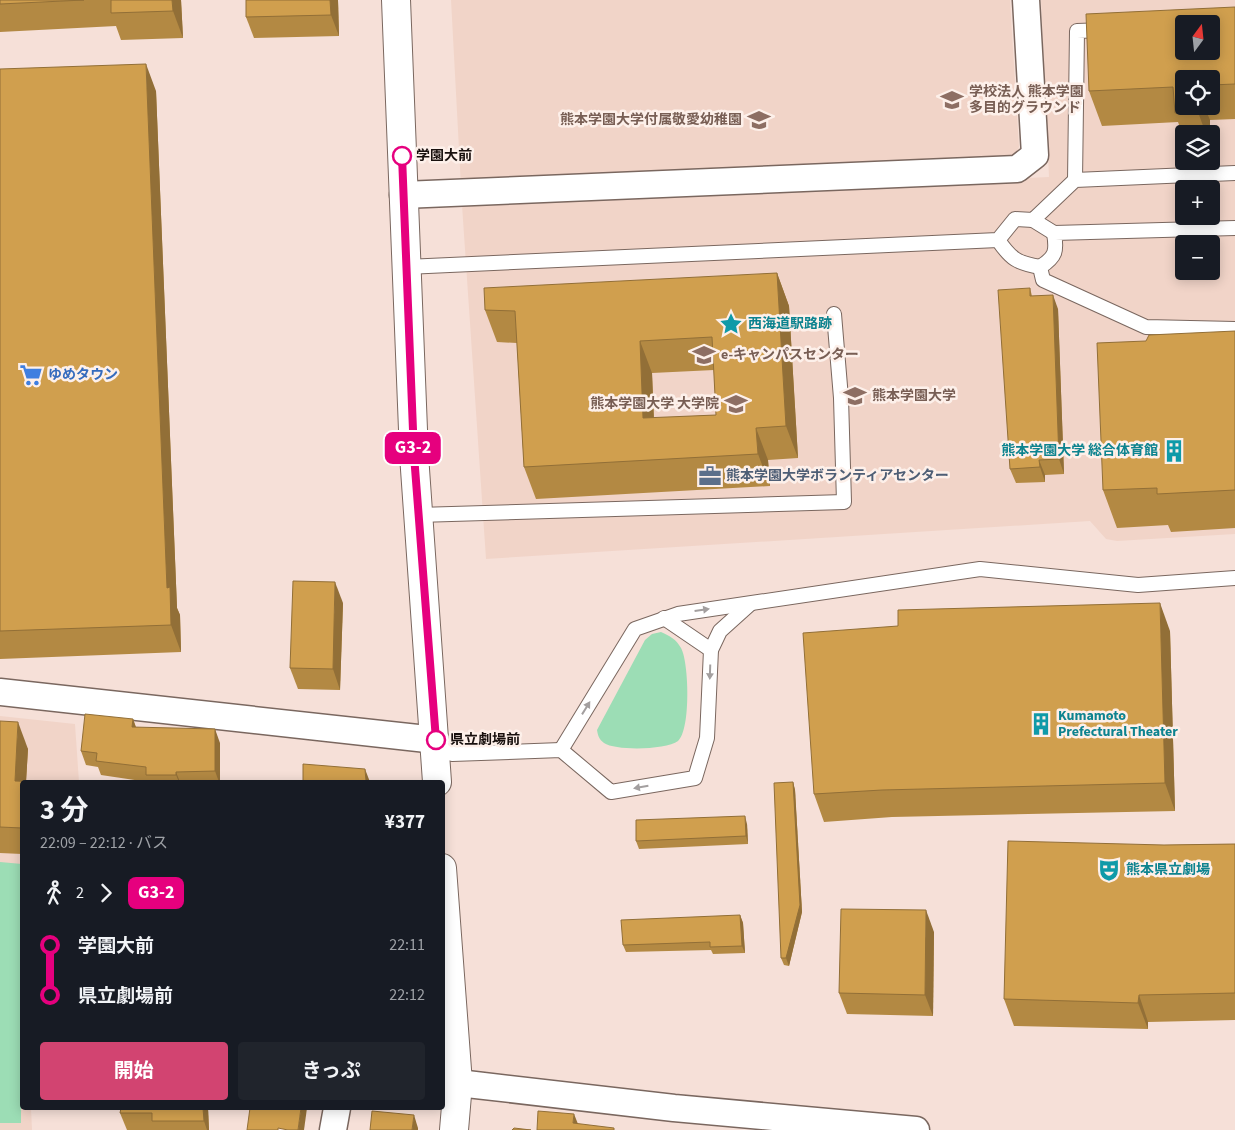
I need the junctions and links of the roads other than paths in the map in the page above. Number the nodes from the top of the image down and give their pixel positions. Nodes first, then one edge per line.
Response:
1 (396, 0) edge
2 (1026, 0) edge
3 (1116, 30) edge
4 (1235, 173) edge
5 (1075, 180) junction
6 (403, 195) junction
7 (1033, 220) junction
8 (1235, 228) edge
9 (1054, 233) junction
10 (998, 240) junction
11 (406, 267) junction
12 (1040, 267) junction
13 (834, 314) dead end
14 (1235, 329) edge
15 (418, 515) junction
16 (1235, 578) edge
17 (750, 604) junction
18 (664, 618) junction
19 (711, 650) junction
20 (0, 692) edge
21 (436, 740) junction
22 (561, 750) junction
23 (437, 780) edge
24 (445, 908) edge
25 (458, 1083) junction
26 (337, 1110) edge
27 (673, 1119) edge
28 (333, 1130) edge
29 (454, 1130) edge
30 (916, 1130) edge

1 - 6 street
2 - 6 street
3 - 5 lane
4 - 5 lane
5 - 7 lane
6 - 11 street
7 - 9 lane
7 - 10 lane
8 - 9 lane
9 - 12 lane
10 - 11 lane
10 - 12 lane
11 - 15 street
12 - 14 lane
13 - 15 lane
15 - 21 street
16 - 17 lane
18 -> 17 lane
17 - 19 lane
18 - 19 lane
22 -> 18 lane
19 -> 22 lane
20 - 21 street
21 - 22 lane
21 - 23 street
24 - 25 street
25 - 27 street
25 - 29 street
26 - 28 street
27 - 30 street

